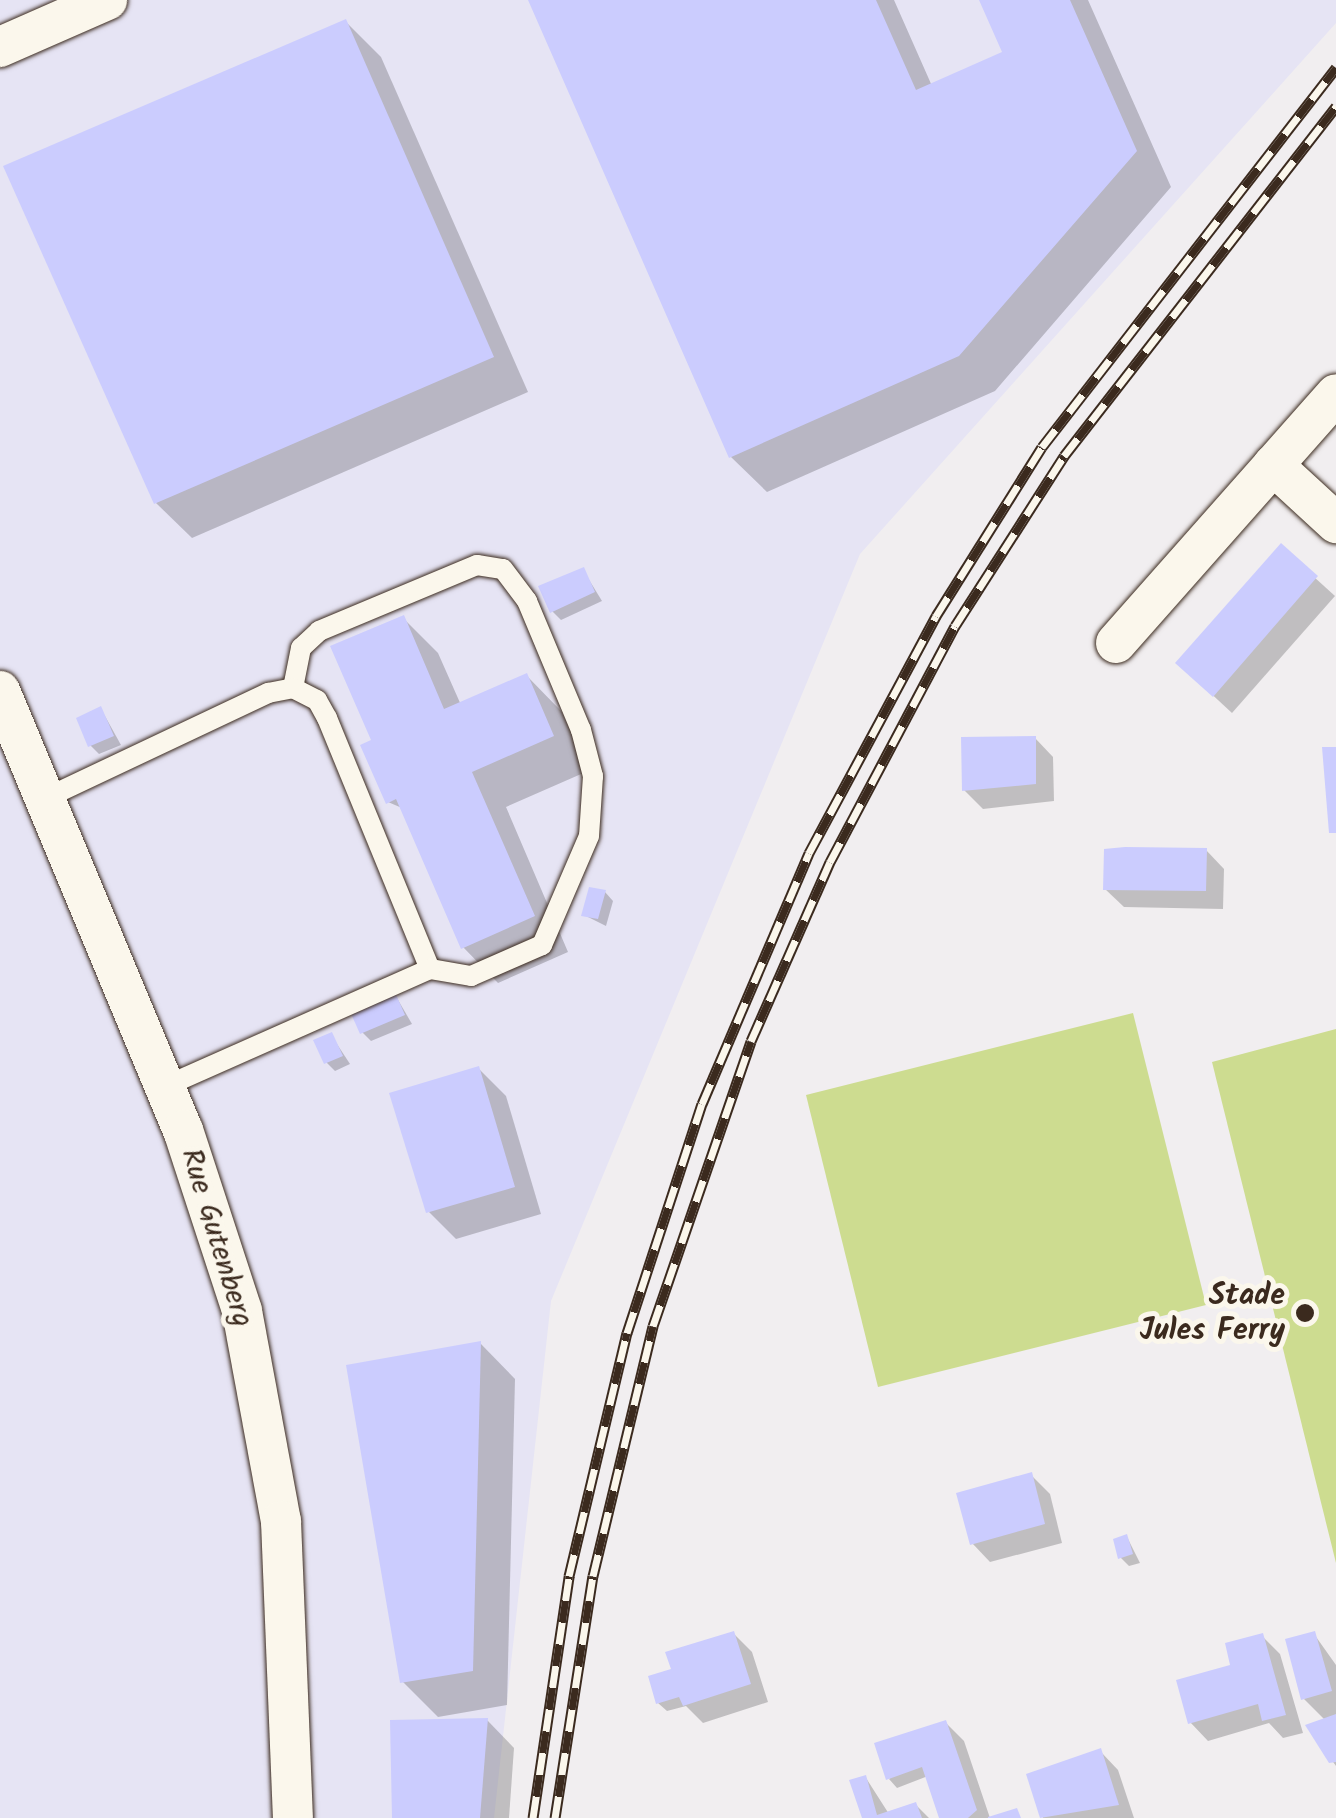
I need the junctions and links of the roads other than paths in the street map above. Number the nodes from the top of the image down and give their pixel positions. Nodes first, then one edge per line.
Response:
1 (107, 0) edge
2 (0, 47) edge
3 (1336, 394) edge
4 (1273, 466) junction
5 (1336, 523) edge
6 (1116, 642) dead end
7 (293, 688) junction
8 (0, 691) edge
9 (46, 798) junction
10 (430, 969) junction
11 (166, 1086) junction
12 (294, 1818) edge

1 - 2 street
3 - 4 street
4 - 5 street
4 - 6 street
7 - 9 lane
7 - 10 lane
7 - 10 lane
8 - 9 street, Rue Gutenberg
9 - 11 street, Rue Gutenberg
10 - 11 lane
11 - 12 street, Rue Gutenberg

